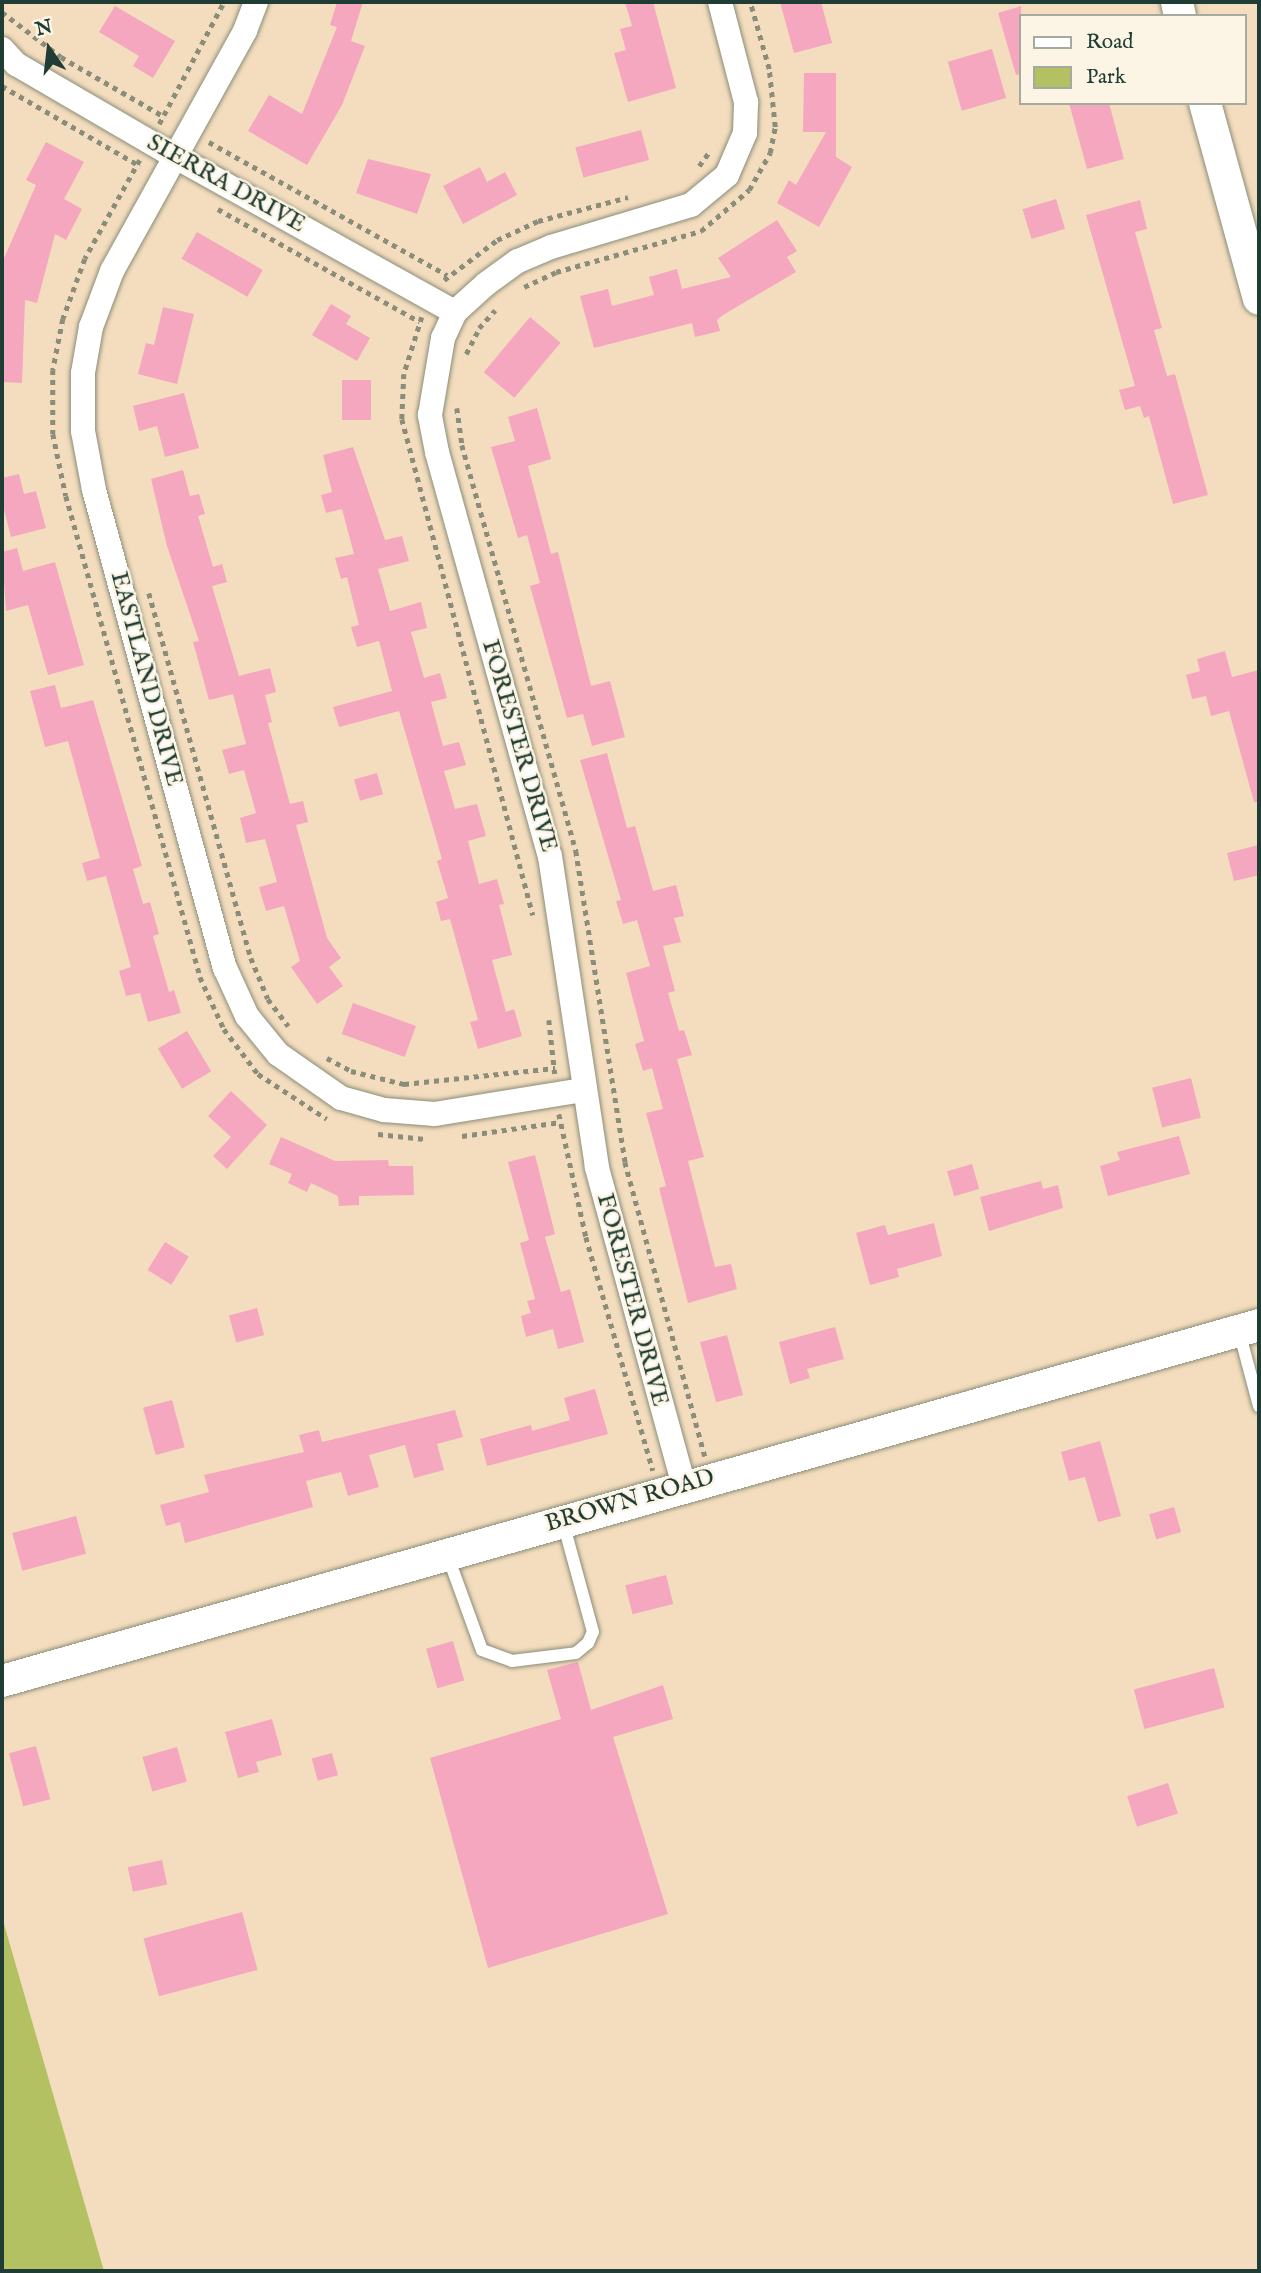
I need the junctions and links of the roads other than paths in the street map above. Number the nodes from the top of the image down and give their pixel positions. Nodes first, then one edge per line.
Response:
1 (256, 2) edge
2 (720, 2) edge
3 (2, 48) edge
4 (1206, 105) edge
5 (176, 157) junction
6 (1259, 299) edge
7 (455, 312) junction
8 (584, 1090) junction
9 (1249, 1328) edge
10 (1259, 1406) edge
11 (670, 1483) junction
12 (562, 1521) junction
13 (447, 1553) junction
14 (2, 1681) edge

1 - 5 street, EASTLAND DRIVE
2 - 7 street
3 - 5 street, SIERRA DRIVE
4 - 6 street
5 - 7 street, SIERRA DRIVE
5 - 8 street, EASTLAND DRIVE
7 - 8 street, FORESTER DRIVE
8 - 11 street, FORESTER DRIVE
9 - 10 lane
9 - 11 street, BROWN ROAD
11 - 12 street, BROWN ROAD
12 - 13 street, BROWN ROAD
12 - 13 lane
13 - 14 street, BROWN ROAD

